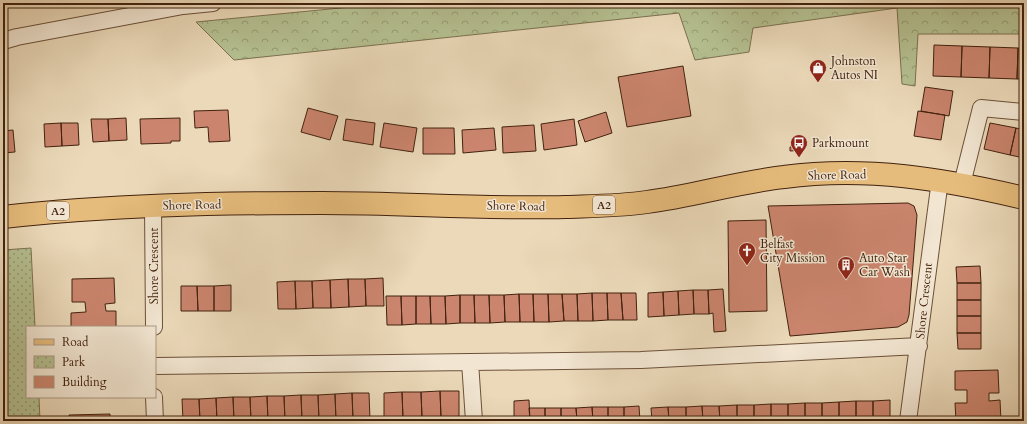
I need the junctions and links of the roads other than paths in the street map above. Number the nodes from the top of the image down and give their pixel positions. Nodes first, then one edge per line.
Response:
1 (213, 3) edge
2 (3, 41) edge
3 (1023, 112) edge
4 (940, 180) junction
5 (962, 184) junction
6 (1024, 198) edge
7 (153, 205) junction
8 (3, 217) edge
9 (154, 326) edge
10 (919, 346) junction
11 (470, 362) junction
12 (156, 366) edge
13 (154, 398) edge
14 (155, 421) edge
15 (474, 421) edge
16 (908, 421) edge

1 - 2 street
3 - 5 street
4 - 5 main road, Shore Road / A2
4 - 7 main road, Shore Road / A2
4 - 10 street, Shore Crescent
5 - 6 main road, Shore Road / A2
7 - 8 main road, Shore Road / A2
7 - 9 street, Shore Crescent
10 - 11 street
10 - 16 street, Shore Crescent
11 - 12 street
11 - 15 street
13 - 14 street

